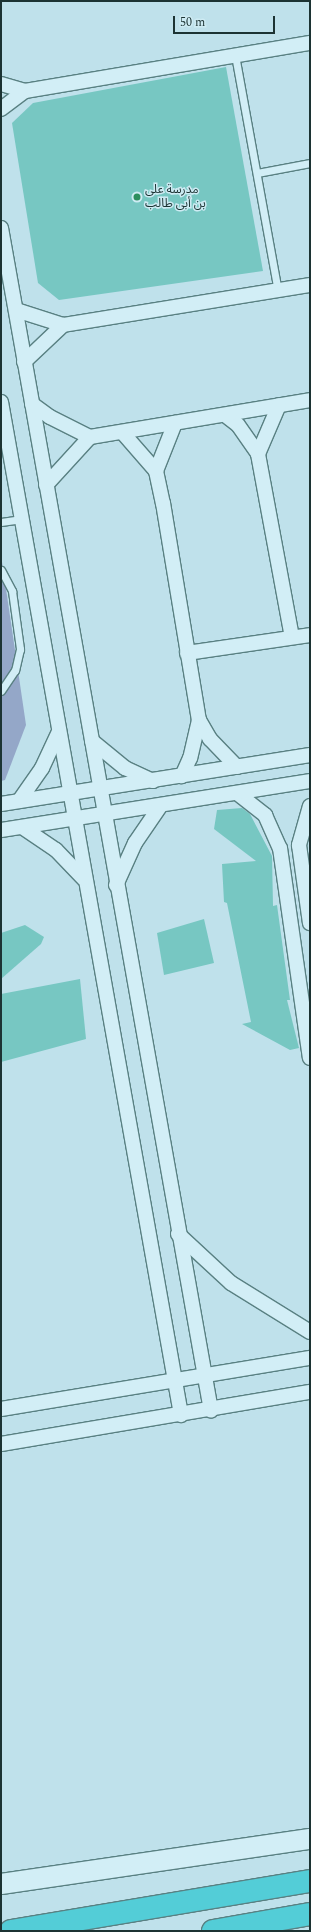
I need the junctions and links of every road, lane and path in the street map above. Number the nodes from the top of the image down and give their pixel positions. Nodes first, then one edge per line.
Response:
1 (310, 42) edge
2 (235, 55) junction
3 (1, 84) edge
4 (25, 92) junction
5 (1, 109) edge
6 (310, 163) edge
7 (257, 173) junction
8 (1, 228) edge
9 (310, 285) edge
10 (278, 291) junction
11 (16, 310) junction
12 (63, 325) junction
13 (24, 362) junction
14 (310, 400) edge
15 (1, 402) edge
16 (32, 404) junction
17 (279, 405) junction
18 (225, 415) junction
19 (175, 423) junction
20 (122, 432) junction
21 (90, 437) junction
22 (258, 454) junction
23 (156, 471) junction
24 (46, 485) junction
25 (22, 519) junction
26 (1, 522) edge
27 (1, 570) edge
28 (310, 635) edge
29 (292, 637) junction
30 (187, 653) junction
31 (1, 691) edge
32 (199, 720) junction
33 (59, 731) junction
34 (92, 741) junction
35 (310, 755) edge
36 (237, 767) junction
37 (182, 776) junction
38 (154, 781) junction
39 (310, 781) edge
40 (100, 790) junction
41 (237, 793) junction
42 (70, 795) junction
43 (19, 801) junction
44 (1, 804) edge
45 (161, 805) junction
46 (310, 806) edge
47 (103, 815) junction
48 (74, 820) junction
49 (22, 827) junction
50 (1, 830) edge
51 (299, 845) junction
52 (280, 848) junction
53 (84, 878) junction
54 (116, 886) junction
55 (309, 914) edge
56 (310, 1058) edge
57 (178, 1234) junction
58 (310, 1332) edge
59 (310, 1358) edge
60 (204, 1376) junction
61 (175, 1381) junction
62 (310, 1392) edge
63 (1, 1409) edge
64 (211, 1410) junction
65 (181, 1415) junction
66 (1, 1444) edge
67 (310, 1839) edge
68 (310, 1881) edge
69 (1, 1884) edge
70 (310, 1914) edge
71 (11, 1931) edge
72 (213, 1931) edge

1 - 2 street
2 - 4 street
2 - 7 lane
3 - 4 street
4 - 5 street
6 - 7 lane
7 - 10 lane
8 - 11 street
9 - 10 street
10 - 12 street
11 - 12 street
11 - 13 street
12 - 13 street
13 - 16 street
14 - 17 street
15 - 25 street
16 - 21 street
16 - 24 street
17 - 18 street
17 - 22 street
18 - 19 street
18 - 22 street
19 - 20 street
19 - 23 street
20 - 21 street
20 - 23 street
21 - 24 street
22 - 29 street
23 - 30 street
24 - 34 street
25 - 26 lane
25 - 33 street
27 - 31 lane
28 - 29 street
29 - 30 street
30 - 32 street
32 - 36 street
32 - 37 street
33 - 42 street
33 - 43 street
34 - 38 street
34 - 40 street
35 - 36 street
36 - 37 street
37 - 38 street
38 - 40 street
39 - 41 street
40 - 42 street
40 - 47 street
41 - 45 street
41 - 52 street
42 - 43 street
42 - 48 street
43 - 44 street
45 - 47 street
45 - 54 street
46 - 51 street
47 - 48 street
47 - 54 street
48 - 49 street
48 - 53 street
49 - 50 street
49 - 53 street
51 - 52 street
51 - 55 street
52 - 56 street
53 - 61 street
54 - 57 street
57 - 58 street
57 - 60 street
59 - 60 street
60 - 61 street
60 - 64 street
61 - 63 street
61 - 65 street
62 - 64 street
64 - 65 street
65 - 66 street
67 - 69 main road
68 - 71 highway
70 - 72 highway

